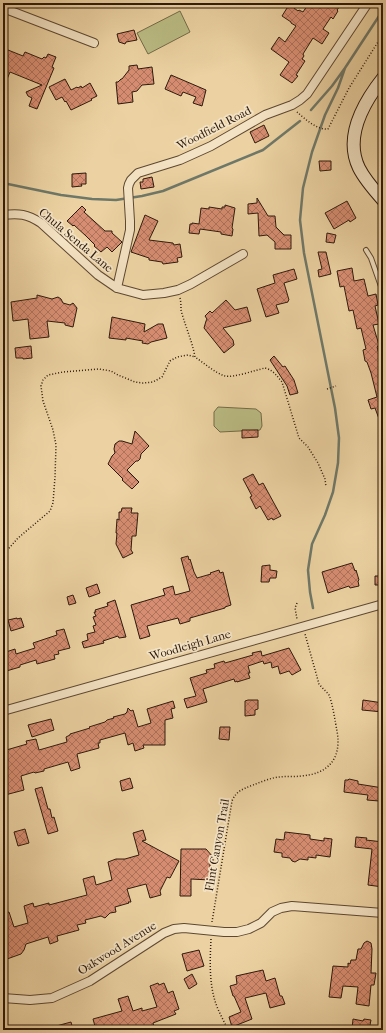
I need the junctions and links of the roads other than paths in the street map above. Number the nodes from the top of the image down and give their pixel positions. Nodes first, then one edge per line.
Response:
1 (368, 3) edge
2 (3, 8) edge
3 (94, 43) dead end
4 (383, 78) edge
5 (383, 200) edge
6 (3, 215) edge
7 (366, 250) dead end
8 (243, 254) dead end
9 (117, 288) junction
10 (383, 292) edge
11 (383, 604) edge
12 (3, 711) edge
13 (383, 913) edge
14 (3, 998) edge

1 - 9 street, Woodfield Road
2 - 3 street
4 - 5 street
6 - 9 street, Chula Senda Lane
7 - 10 lane
8 - 9 street, Chula Senda Lane
11 - 12 street, Woodleigh Lane
13 - 14 street, Oakwood Avenue

